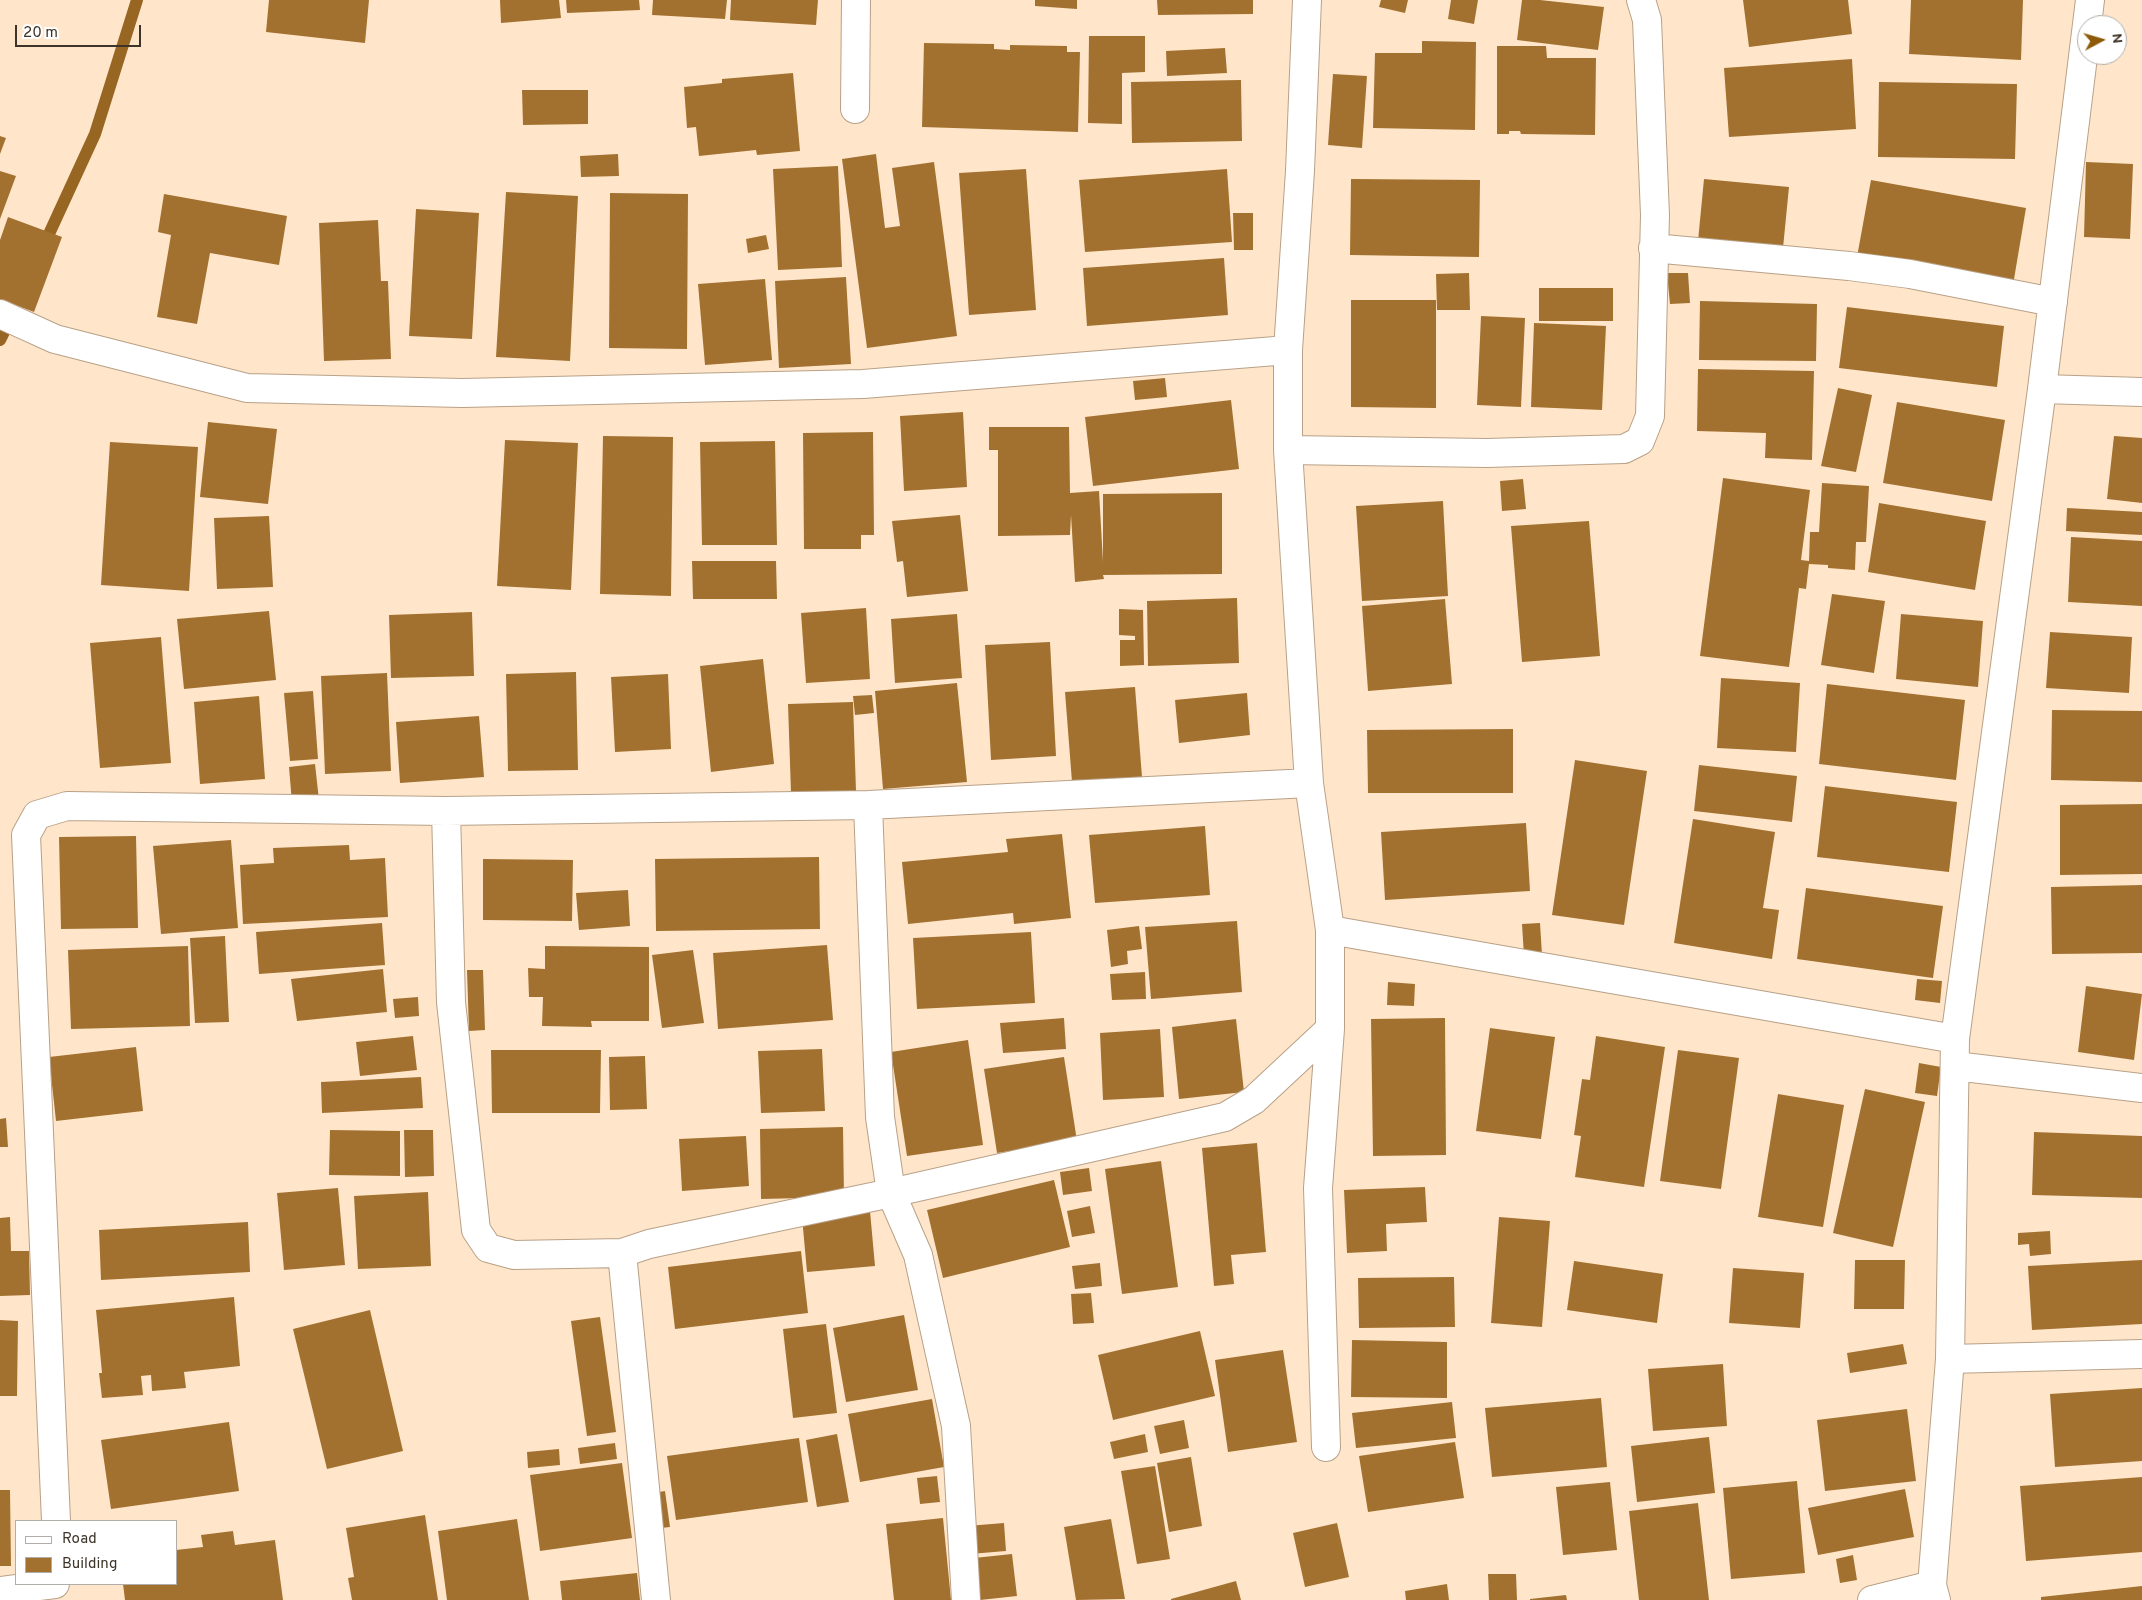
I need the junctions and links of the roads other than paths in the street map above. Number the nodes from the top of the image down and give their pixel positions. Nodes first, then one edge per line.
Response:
1 (856, 0) edge
2 (1307, 0) edge
3 (1641, 0) edge
4 (2090, 0) edge
5 (855, 109) dead end
6 (1653, 248) junction
7 (2053, 302) junction
8 (0, 314) edge
9 (1288, 350) junction
10 (2042, 389) junction
11 (2142, 392) edge
12 (1288, 450) junction
13 (1309, 783) junction
14 (868, 805) junction
15 (446, 811) junction
16 (1330, 930) junction
17 (1330, 1029) junction
18 (1955, 1053) junction
19 (2142, 1088) edge
20 (891, 1193) junction
21 (622, 1253) junction
22 (2142, 1354) edge
23 (1950, 1359) junction
24 (1326, 1447) dead end
25 (56, 1520) edge
26 (49, 1585) edge
27 (57, 1585) edge
28 (0, 1591) edge
29 (1934, 1592) edge
30 (60, 1600) edge
31 (656, 1600) edge
32 (966, 1600) edge
33 (1872, 1600) edge

1 - 5 street
2 - 9 street
3 - 6 street
4 - 7 street
6 - 7 street
6 - 12 street
7 - 10 street
8 - 9 street
9 - 12 street
10 - 11 street
10 - 18 street
12 - 13 street
13 - 14 street
13 - 16 street
14 - 15 street
14 - 20 street
15 - 21 street
15 - 25 street
16 - 17 street
16 - 18 street
17 - 20 street
17 - 24 street
18 - 19 street
18 - 23 street
20 - 21 street
20 - 32 street
21 - 31 street
22 - 23 street
23 - 29 street
26 - 28 street
27 - 30 street
29 - 33 street

